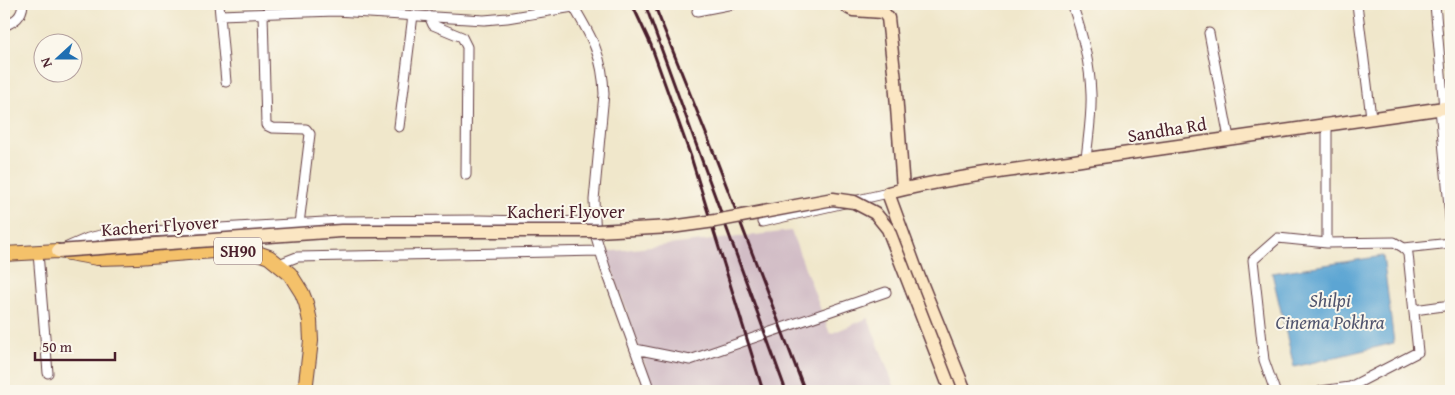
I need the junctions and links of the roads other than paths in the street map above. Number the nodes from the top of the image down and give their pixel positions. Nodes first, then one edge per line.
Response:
1 (23, 4) edge
2 (219, 4) edge
3 (734, 4) edge
4 (845, 4) edge
5 (1072, 4) edge
6 (1357, 4) edge
7 (1434, 4) edge
8 (572, 5) edge
9 (337, 8) edge
10 (886, 9) edge
11 (697, 11) dead end
12 (263, 14) junction
13 (220, 15) junction
14 (413, 15) junction
15 (429, 16) junction
16 (4, 26) edge
17 (1209, 32) dead end
18 (226, 82) dead end
19 (1445, 108) edge
20 (1370, 117) junction
21 (1327, 124) junction
22 (399, 127) dead end
23 (1229, 138) junction
24 (1086, 160) junction
25 (1448, 164) edge
26 (466, 175) dead end
27 (903, 189) junction
28 (888, 193) junction
29 (595, 222) junction
30 (762, 222) dead end
31 (299, 224) junction
32 (1451, 228) edge
33 (1451, 242) edge
34 (1327, 243) junction
35 (1404, 248) junction
36 (600, 251) junction
37 (58, 252) junction
38 (38, 253) junction
39 (4, 254) edge
40 (279, 264) junction
41 (886, 292) dead end
42 (1451, 305) edge
43 (1414, 310) junction
44 (635, 349) junction
45 (48, 373) dead end
46 (1350, 389) edge
47 (305, 391) edge
48 (650, 391) edge
49 (952, 391) edge
50 (965, 391) edge
51 (1275, 391) edge
52 (1321, 391) edge

1 - 16 street
2 - 13 street
3 - 11 street
4 - 10 main road
5 - 24 street
6 - 20 street
7 - 19 street
8 - 15 street
8 - 29 street
9 - 12 street
9 - 14 street
10 - 27 main road
12 - 13 street
12 - 31 street
13 - 18 street
14 - 15 street
14 - 22 street
15 - 26 street
17 - 23 street
19 - 20 main road, Sandha Rd
19 - 25 street
20 - 21 main road, Sandha Rd
21 - 23 main road, Sandha Rd
21 - 34 street
23 - 24 main road, Sandha Rd
24 - 27 main road, Sandha Rd
25 - 32 street
27 - 28 main road, Sandha Rd
28 - 30 street
28 - 50 main road
29 - 31 street
29 - 36 street
31 - 37 street
33 - 35 street
34 - 35 street
34 - 51 street
35 - 43 street
36 - 40 street
36 - 44 street
37 - 38 main road, SH90
37 - 40 main road, SH90
37 - 49 main road, Kacheri Flyover, bridge
38 - 39 main road, SH90
38 - 45 street
40 - 47 main road, SH90
41 - 44 street
42 - 43 street
43 - 46 street
44 - 48 street
46 - 52 street

